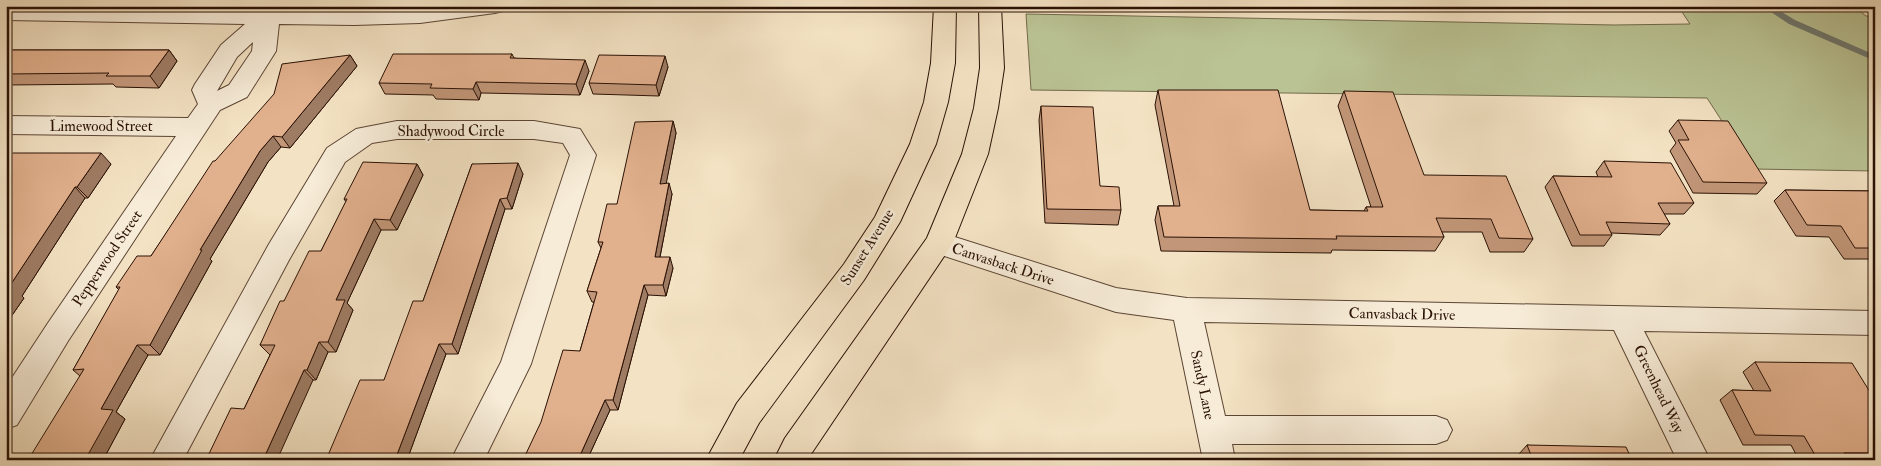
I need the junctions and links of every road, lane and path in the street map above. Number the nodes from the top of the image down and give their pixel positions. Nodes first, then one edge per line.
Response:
1 (495, 6) edge
2 (945, 6) edge
3 (990, 6) edge
4 (271, 11) edge
5 (6, 13) edge
6 (6, 125) edge
7 (195, 127) junction
8 (939, 243) junction
9 (1187, 310) junction
10 (1624, 318) junction
11 (1875, 323) edge
12 (6, 415) edge
13 (1436, 430) dead end
14 (1216, 445) edge
15 (166, 460) edge
16 (467, 460) edge
17 (722, 460) edge
18 (790, 460) edge
19 (1694, 460) edge

1 - 4 street
2 - 17 main road, Sunset Avenue
3 - 8 main road
4 - 5 street
4 - 7 street, Pepperwood Street
6 - 7 street, Limewood Street
7 - 12 street, Pepperwood Street
8 - 9 street, Canvasback Drive
8 - 18 main road
9 - 10 street, Canvasback Drive
9 - 14 street, Sandy Lane
10 - 11 street, Canvasback Drive
10 - 19 street, Greenhead Way
13 - 14 street
15 - 16 street, Shadywood Circle

